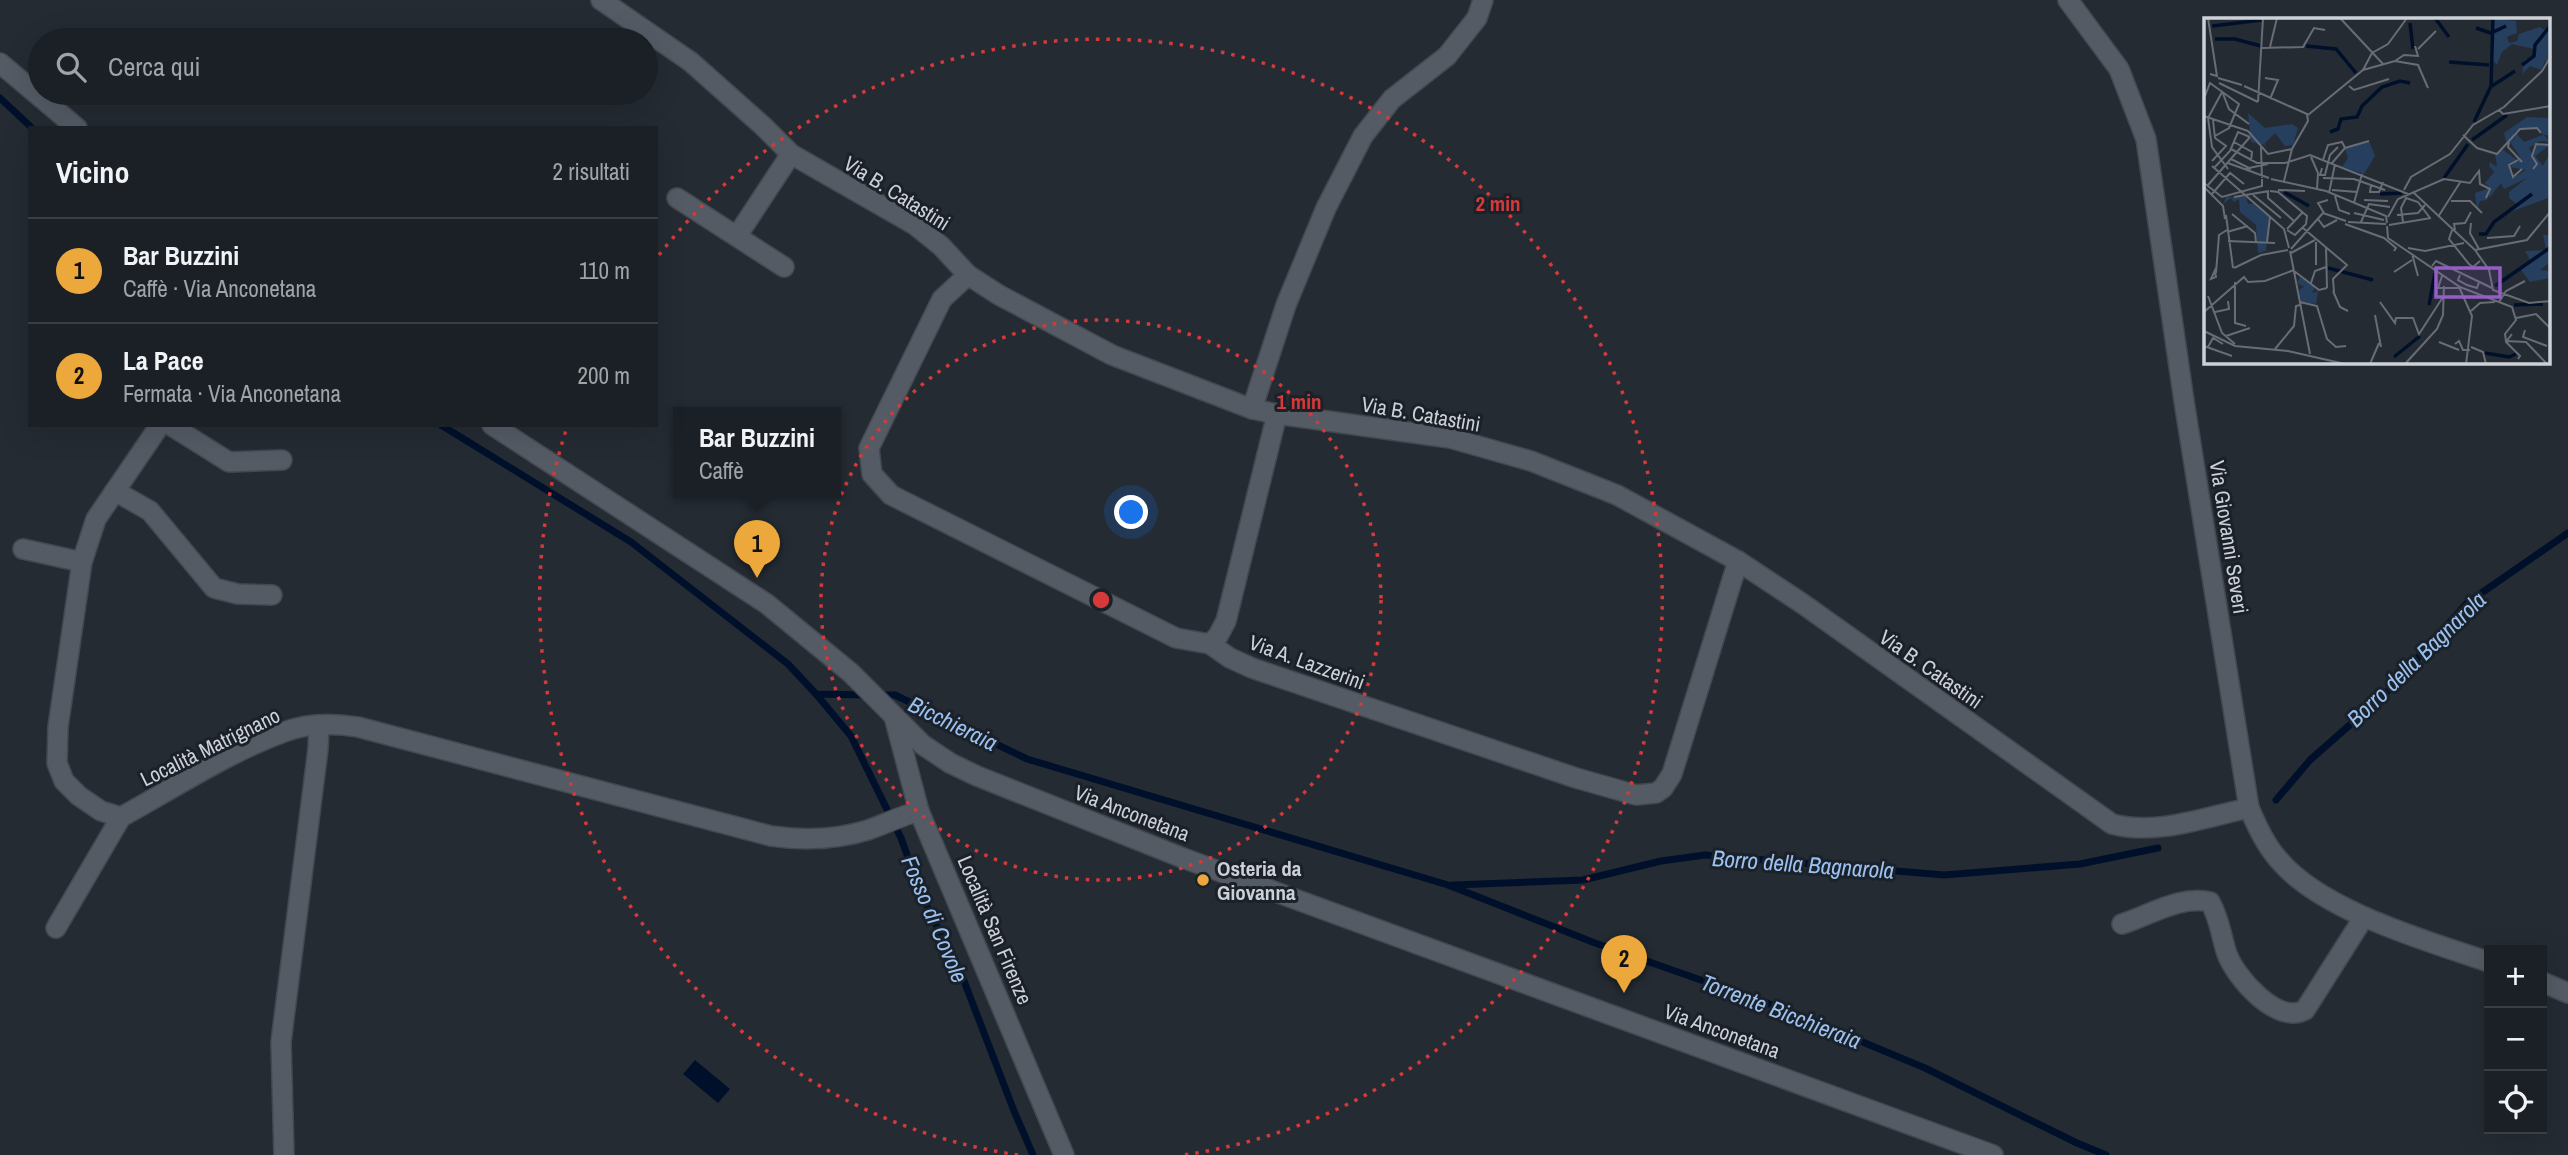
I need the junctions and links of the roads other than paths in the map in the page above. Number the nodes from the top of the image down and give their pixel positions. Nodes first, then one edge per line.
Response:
1 (601, 0) edge
2 (1483, 0) edge
3 (2068, 0) edge
4 (642, 28) edge
5 (658, 39) edge
6 (0, 63) edge
7 (28, 87) edge
8 (50, 105) edge
9 (75, 126) edge
10 (791, 154) junction
11 (677, 198) dead end
12 (737, 236) junction
13 (785, 267) dead end
14 (968, 275) junction
15 (1252, 409) junction
16 (1277, 414) junction
17 (159, 427) edge
18 (173, 427) edge
19 (495, 427) edge
20 (282, 460) dead end
21 (115, 491) junction
22 (23, 550) dead end
23 (1738, 561) junction
24 (82, 562) junction
25 (272, 595) dead end
26 (1210, 644) junction
27 (895, 720) junction
28 (319, 725) junction
29 (2249, 808) junction
30 (911, 813) junction
31 (121, 817) junction
32 (2364, 917) junction
33 (2122, 924) dead end
34 (56, 928) dead end
35 (2484, 960) edge
36 (2547, 984) edge
37 (2568, 993) edge
38 (284, 1155) edge
39 (1064, 1155) edge
40 (1993, 1155) edge

1 - 4 street, Via B. Catastini
2 - 15 street
3 - 29 street, Via Giovanni Severi
5 - 10 street, Via B. Catastini
6 - 7 street
8 - 9 street
10 - 12 street
10 - 14 street, Via B. Catastini
11 - 12 street
12 - 13 street
14 - 15 street, Via B. Catastini
14 - 26 street, Via A. Lazzerini
15 - 16 street, Via B. Catastini
16 - 23 street, Via B. Catastini
16 - 26 street
17 - 21 street
18 - 20 street
19 - 27 street, Via Anconetana
21 - 24 street
21 - 25 street
22 - 24 street
23 - 26 street, Via A. Lazzerini
23 - 29 street, Via B. Catastini
24 - 31 street
27 - 30 street, Località San Firenze
27 - 40 street, Via Anconetana
28 - 30 street, Località Matrignano
28 - 31 street, Località Matrignano
28 - 38 street
29 - 32 street, Via Giovanni Severi
30 - 39 street, Località San Firenze
31 - 34 street
32 - 33 street
32 - 35 street, Via Giovanni Severi
36 - 37 street

